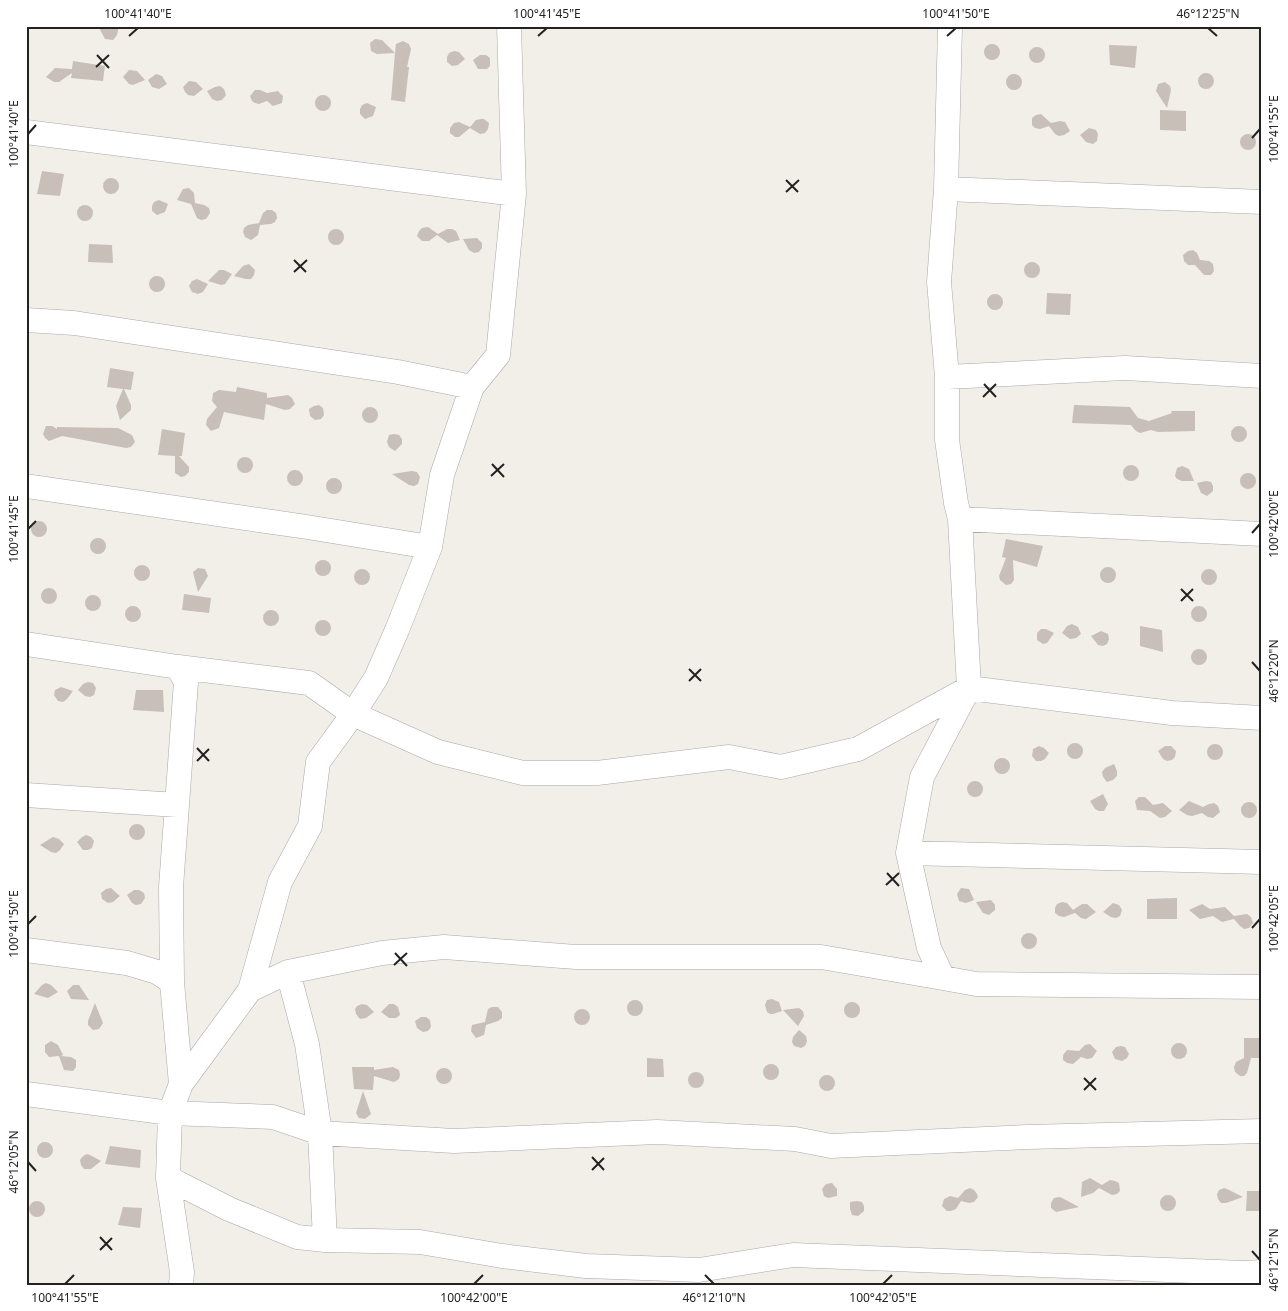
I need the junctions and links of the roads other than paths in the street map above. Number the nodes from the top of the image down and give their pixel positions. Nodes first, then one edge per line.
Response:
1 (509, 26) edge
2 (950, 26) edge
3 (26, 132) edge
4 (946, 189) junction
5 (514, 194) junction
6 (1262, 202) edge
7 (26, 320) edge
8 (1262, 376) edge
9 (946, 377) junction
10 (472, 387) junction
11 (26, 486) edge
12 (960, 519) junction
13 (1262, 534) edge
14 (430, 548) junction
15 (26, 644) edge
16 (178, 667) junction
17 (969, 688) junction
18 (353, 714) junction
19 (1262, 718) edge
20 (26, 795) edge
21 (177, 805) junction
22 (908, 853) junction
23 (1262, 862) edge
24 (26, 950) edge
25 (288, 972) junction
26 (943, 978) junction
27 (172, 982) junction
28 (1262, 987) edge
29 (250, 990) junction
30 (181, 1084) junction
31 (26, 1094) edge
32 (170, 1113) junction
33 (1262, 1131) edge
34 (320, 1133) junction
35 (168, 1178) junction
36 (325, 1240) junction
37 (1262, 1272) edge
38 (181, 1285) edge

1 - 5 street
2 - 4 street
3 - 5 street
4 - 6 street
4 - 9 street
5 - 10 street
7 - 10 street
8 - 9 street
9 - 12 street
10 - 14 street
11 - 14 street
12 - 13 street
12 - 17 street
14 - 18 street
15 - 16 street
16 - 18 street
16 - 21 street
17 - 18 street
17 - 19 street
17 - 22 street
18 - 29 street
20 - 21 street
21 - 27 street
22 - 23 street
22 - 26 street
24 - 27 street
25 - 26 street
25 - 29 street
25 - 34 street
26 - 28 street
27 - 30 street
29 - 30 street
30 - 32 street
31 - 32 street
32 - 34 street
32 - 35 street
33 - 34 street
34 - 36 street
35 - 36 street
35 - 38 street
36 - 37 street

